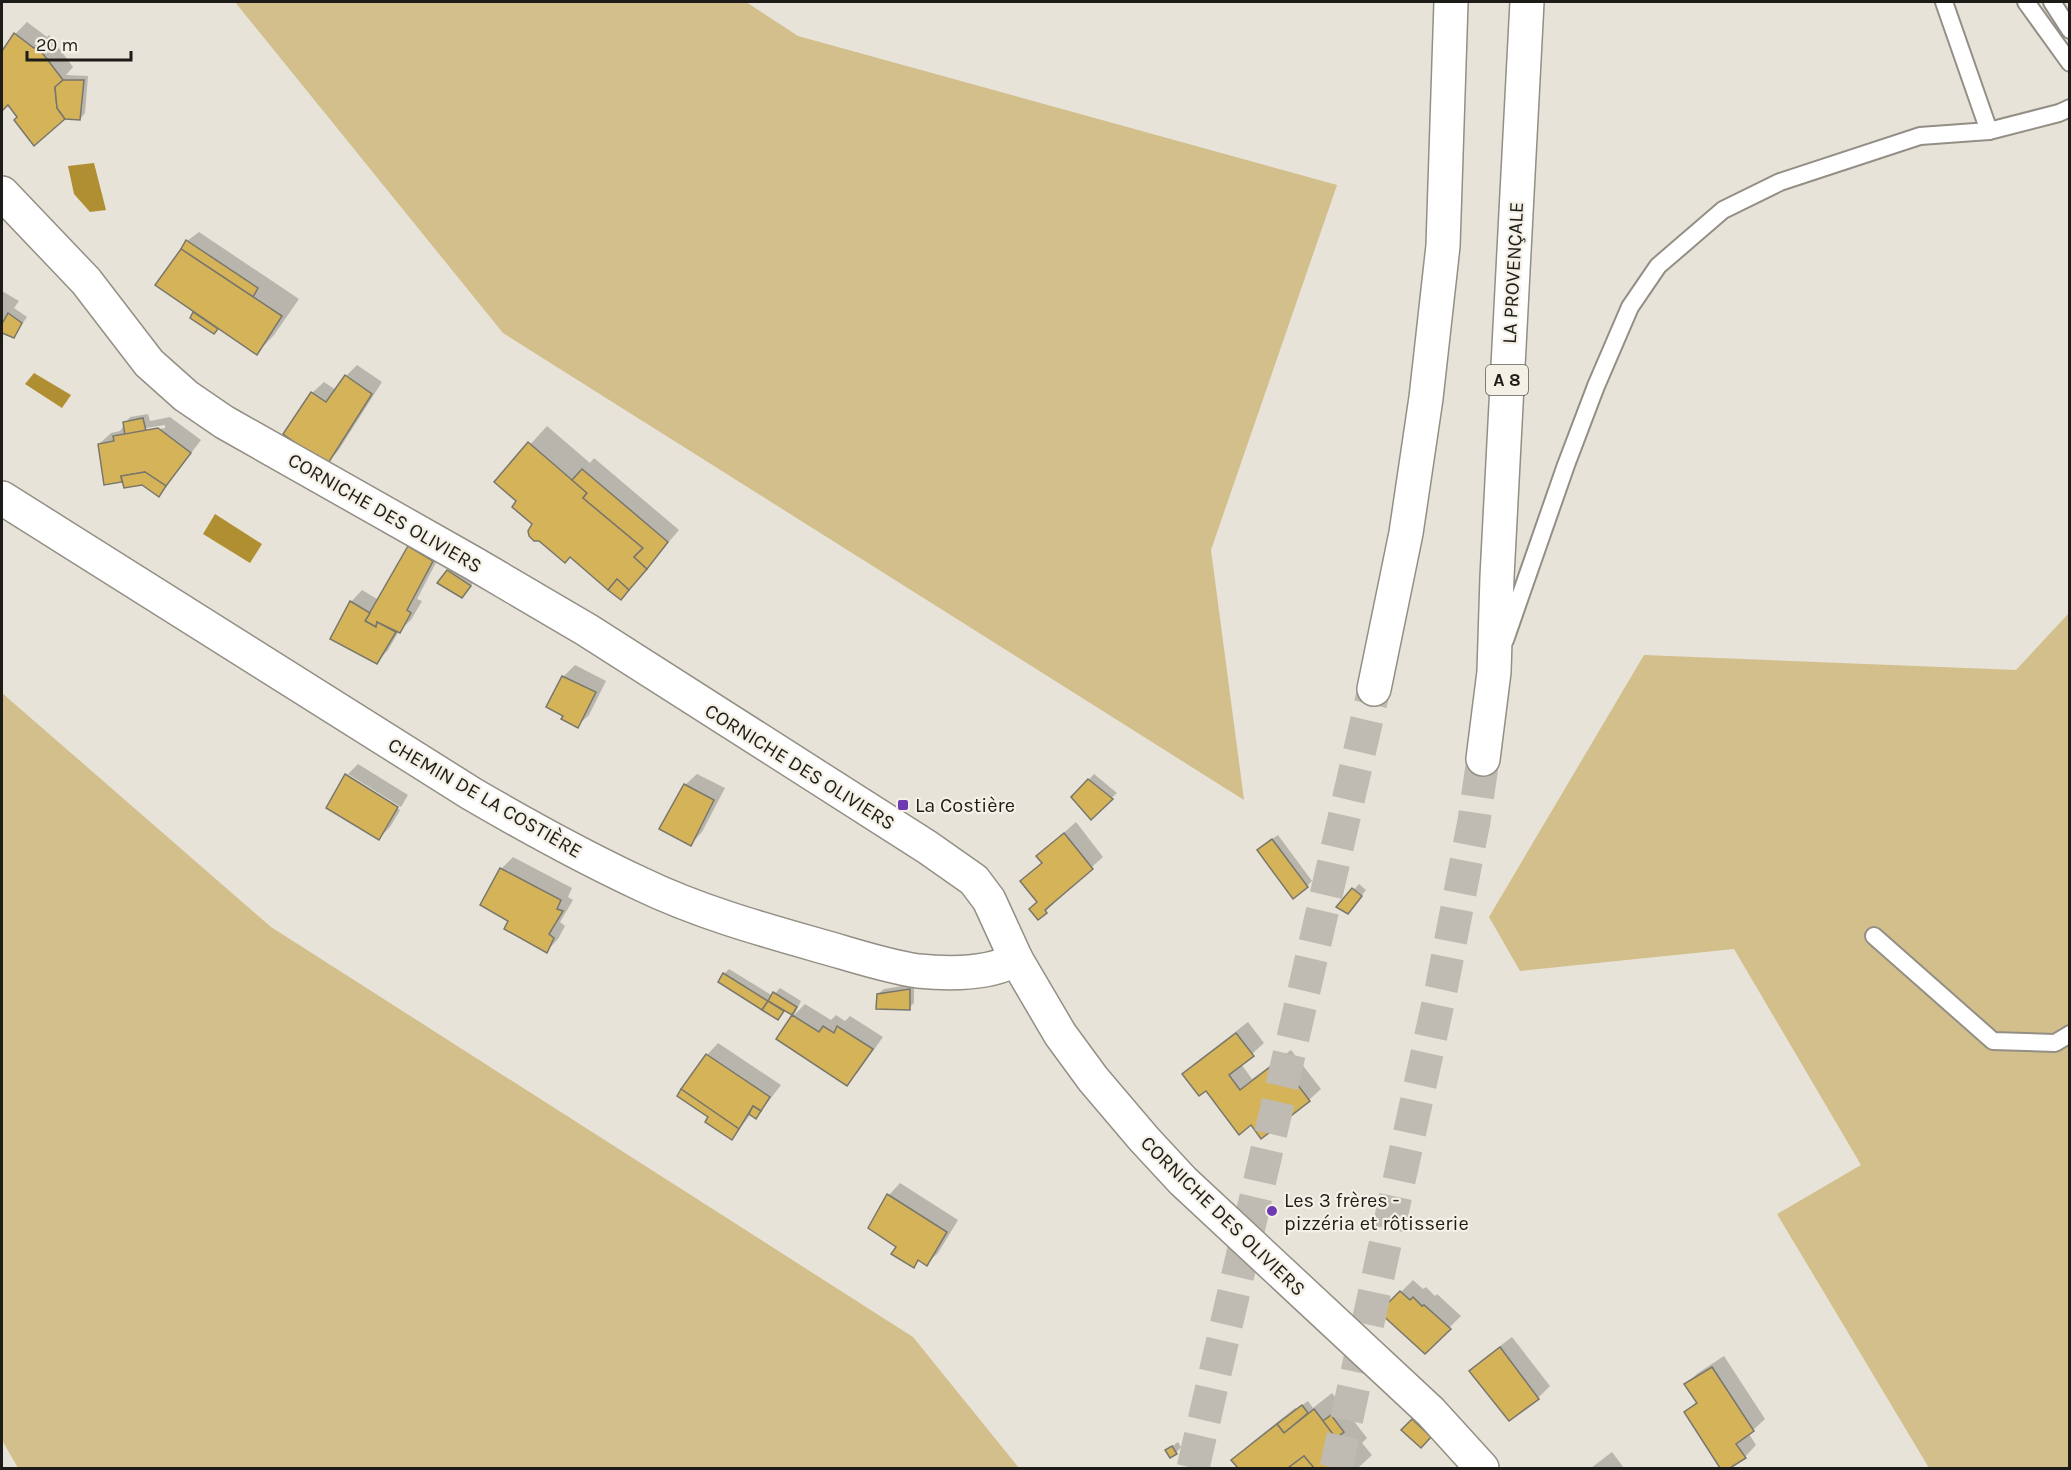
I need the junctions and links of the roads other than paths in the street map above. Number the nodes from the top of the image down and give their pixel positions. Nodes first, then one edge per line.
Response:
1 (1450, 2) edge
2 (1527, 2) edge
3 (1944, 2) edge
4 (2026, 2) edge
5 (2052, 2) edge
6 (2070, 30) edge
7 (2070, 63) edge
8 (2070, 108) edge
9 (1989, 131) junction
10 (2, 193) edge
11 (2, 498) edge
12 (1494, 672) junction
13 (1374, 689) tunnel mouth
14 (1483, 759) tunnel mouth
15 (1874, 936) dead end
16 (1016, 959) junction
17 (2070, 1034) edge
18 (1482, 1468) edge

1 - 13 main road
2 - 12 main road, LA PROVENÇALE / A 8
3 - 9 lane
4 - 7 lane
5 - 6 lane
8 - 9 lane
9 - 12 lane
10 - 16 main road, CORNICHE DES OLIVIERS
11 - 16 main road, CHEMIN DE LA COSTIÈRE
12 - 14 main road, LA PROVENÇALE / A 8
15 - 17 lane
16 - 18 main road, CORNICHE DES OLIVIERS

